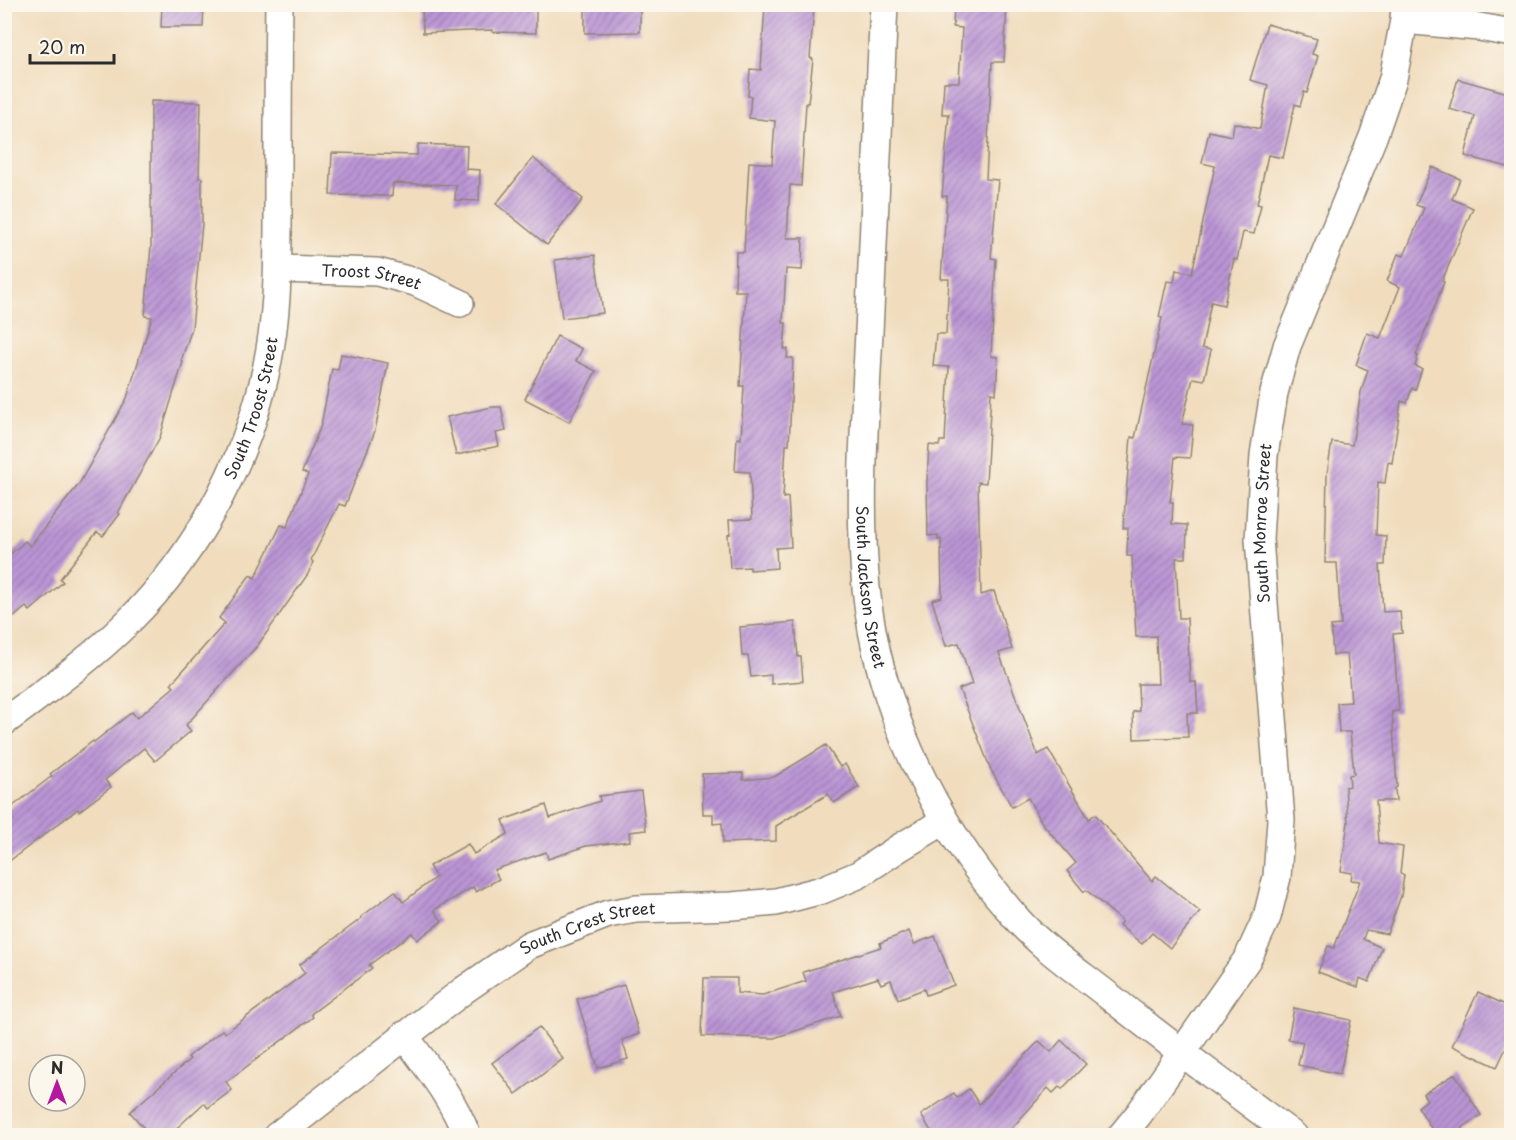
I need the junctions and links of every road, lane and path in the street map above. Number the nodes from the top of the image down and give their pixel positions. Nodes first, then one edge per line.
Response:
1 (279, 4) edge
2 (884, 4) edge
3 (1405, 12) edge
4 (1512, 33) edge
5 (278, 269) junction
6 (460, 303) dead end
7 (4, 722) edge
8 (944, 821) junction
9 (404, 1035) junction
10 (1187, 1047) junction
11 (277, 1136) edge
12 (466, 1136) edge
13 (1121, 1136) edge
14 (1294, 1136) edge

1 - 5 street, South Troost Street
2 - 8 street, South Jackson Street
3 - 4 street
3 - 10 street, South Monroe Street
5 - 6 street, Troost Street
5 - 7 street, South Troost Street
8 - 9 street, South Crest Street
8 - 10 street, South Jackson Street
9 - 11 street, South Crest Street
9 - 12 street
10 - 13 street, South Monroe Street
10 - 14 street, South Jackson Street

